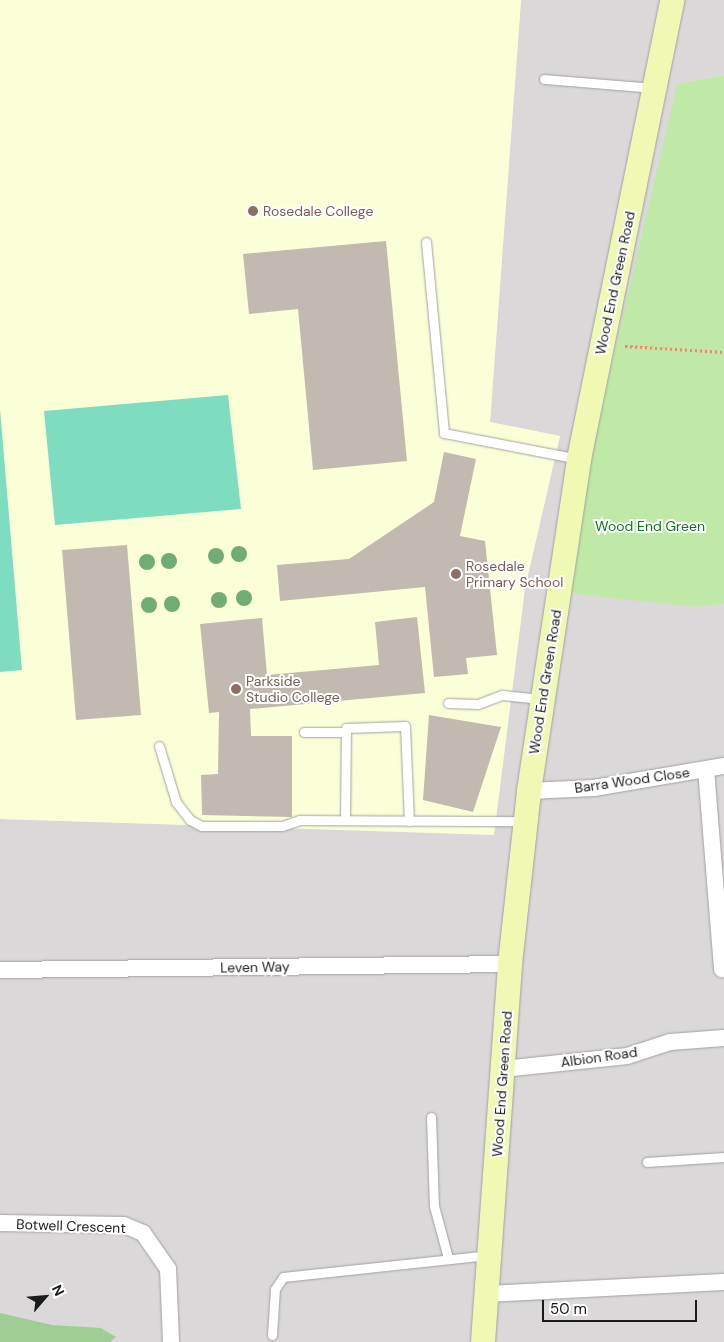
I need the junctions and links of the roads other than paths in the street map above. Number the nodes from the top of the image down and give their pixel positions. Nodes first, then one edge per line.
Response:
1 (672, 0) edge
2 (544, 79) dead end
3 (656, 88) junction
4 (426, 242) dead end
5 (580, 459) junction
6 (542, 699) junction
7 (448, 703) dead end
8 (304, 732) dead end
9 (346, 732) junction
10 (159, 746) dead end
11 (724, 766) edge
12 (706, 769) junction
13 (528, 791) junction
14 (345, 820) junction
15 (409, 821) junction
16 (525, 821) junction
17 (510, 964) junction
18 (722, 969) dead end
19 (0, 970) edge
20 (724, 1038) edge
21 (503, 1069) junction
22 (431, 1117) dead end
23 (724, 1157) edge
24 (647, 1162) dead end
25 (0, 1223) edge
26 (491, 1255) junction
27 (448, 1258) junction
28 (724, 1282) edge
29 (486, 1294) junction
30 (272, 1335) dead end
31 (171, 1342) edge
32 (483, 1342) edge

1 - 3 street, Wood End Green Road
2 - 3 lane
3 - 5 street, Wood End Green Road
4 - 5 lane
5 - 6 street, Wood End Green Road
6 - 7 lane
6 - 13 street, Wood End Green Road
8 - 9 lane
9 - 14 lane
9 - 15 lane
10 - 14 lane
11 - 12 street, Barra Wood Close
12 - 13 street, Barra Wood Close
12 - 18 street, Barra Wood Close
13 - 16 street, Wood End Green Road
14 - 15 lane
15 - 16 lane
16 - 17 street, Wood End Green Road
17 - 19 street, Leven Way
17 - 21 street, Wood End Green Road
20 - 21 street, Albion Road
21 - 26 street, Wood End Green Road
22 - 27 lane
23 - 24 lane
25 - 31 street, Botwell Crescent
26 - 27 lane
26 - 29 street, Wood End Green Road
27 - 30 lane
28 - 29 street
29 - 32 street, Wood End Green Road

